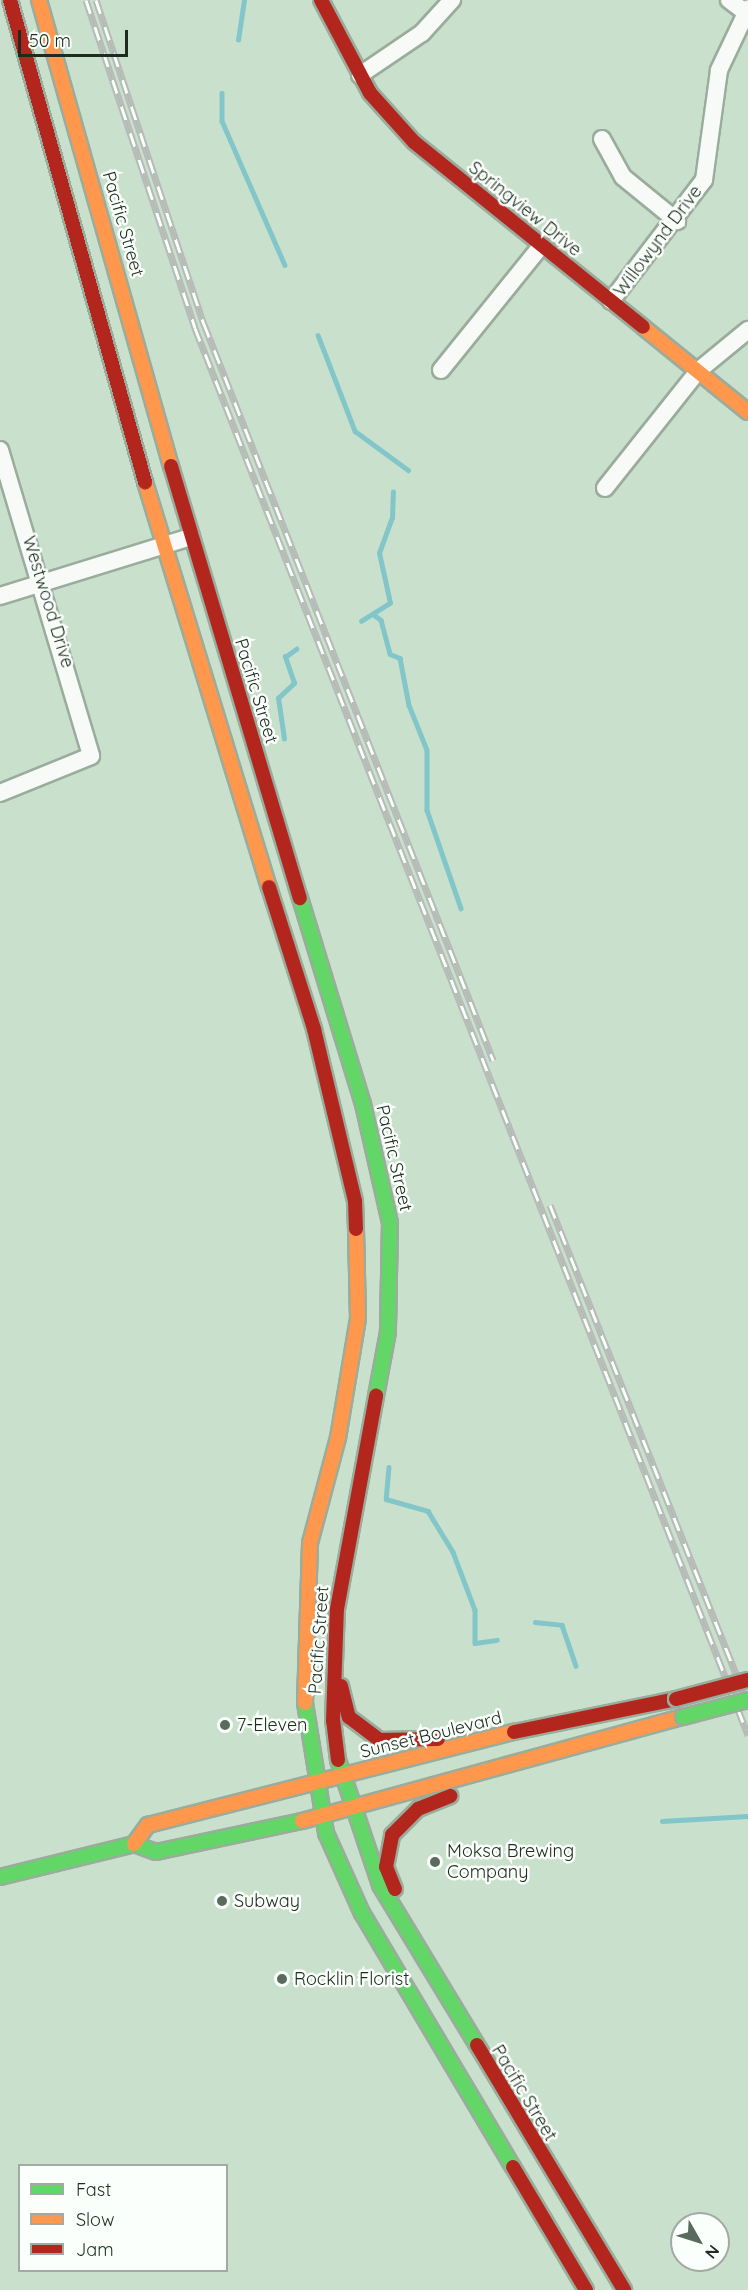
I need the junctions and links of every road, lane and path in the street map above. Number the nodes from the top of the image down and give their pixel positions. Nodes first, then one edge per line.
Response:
1 (10, 0) edge
2 (29, 0) edge
3 (39, 0) edge
4 (321, 0) edge
5 (452, 0) edge
6 (729, 0) edge
7 (747, 10) edge
8 (22, 40) junction
9 (360, 75) junction
10 (602, 139) dead end
11 (99, 208) junction
12 (677, 221) junction
13 (541, 246) junction
14 (87, 268) junction
15 (611, 302) junction
16 (135, 327) junction
17 (748, 330) edge
18 (441, 370) dead end
19 (698, 371) junction
20 (748, 412) edge
21 (0, 450) edge
22 (605, 488) dead end
23 (191, 537) junction
24 (164, 547) junction
25 (42, 583) junction
26 (0, 596) edge
27 (0, 794) edge
28 (337, 1021) junction
29 (314, 1029) junction
30 (384, 1196) junction
31 (356, 1201) junction
32 (358, 1318) junction
33 (374, 1427) junction
34 (333, 1655) junction
35 (748, 1680) edge
36 (748, 1700) edge
37 (485, 1741) junction
38 (491, 1772) junction
39 (340, 1777) junction
40 (315, 1783) junction
41 (349, 1808) junction
42 (322, 1815) junction
43 (134, 1844) junction
44 (0, 1877) edge
45 (429, 1970) junction
46 (495, 2139) junction
47 (578, 2219) junction
48 (586, 2290) edge
49 (624, 2290) edge

1 - 8 main road, Pacific Street
2 - 8 main road
3 - 11 main road, Pacific Street
4 - 9 main road, Springview Drive
5 - 9 street
6 - 7 street
7 - 12 street, Willowynd Drive
8 - 14 main road, Pacific Street
9 - 13 main road, Springview Drive
10 - 12 street
11 - 14 main road
11 - 16 main road, Pacific Street
12 - 15 street, Willowynd Drive
13 - 15 main road, Springview Drive
13 - 18 street
14 - 16 main road
14 - 24 main road, Pacific Street
15 - 19 main road, Springview Drive
16 - 23 main road, Pacific Street
17 - 19 street
19 - 20 main road, Springview Drive
19 - 22 street
21 - 25 street, Westwood Drive
23 - 24 street
23 - 28 main road, Pacific Street
24 - 25 street
24 - 29 main road, Pacific Street
25 - 26 street
25 - 27 street, Westwood Drive
28 - 29 main road
28 - 30 main road, Pacific Street
29 - 31 main road, Pacific Street
30 - 31 main road
30 - 33 main road, Pacific Street
31 - 32 main road, Pacific Street
32 - 33 main road
32 - 40 main road, Pacific Street
33 - 34 main road, Pacific Street
34 - 37 main road
34 - 39 main road, Pacific Street
35 - 37 main road, Sunset Boulevard, bridge
36 - 38 main road, bridge
37 - 39 main road, Sunset Boulevard
38 - 41 main road
38 - 45 main road
39 - 40 main road, Sunset Boulevard
39 - 41 main road, Pacific Street
40 - 42 main road, Pacific Street
40 - 43 main road, Sunset Boulevard
41 - 42 main road
41 - 45 main road, Pacific Street
42 - 43 main road
42 - 46 main road, Pacific Street
43 - 44 main road
45 - 47 main road, Pacific Street
46 - 47 main road
46 - 48 main road, Pacific Street
47 - 49 main road, Pacific Street

